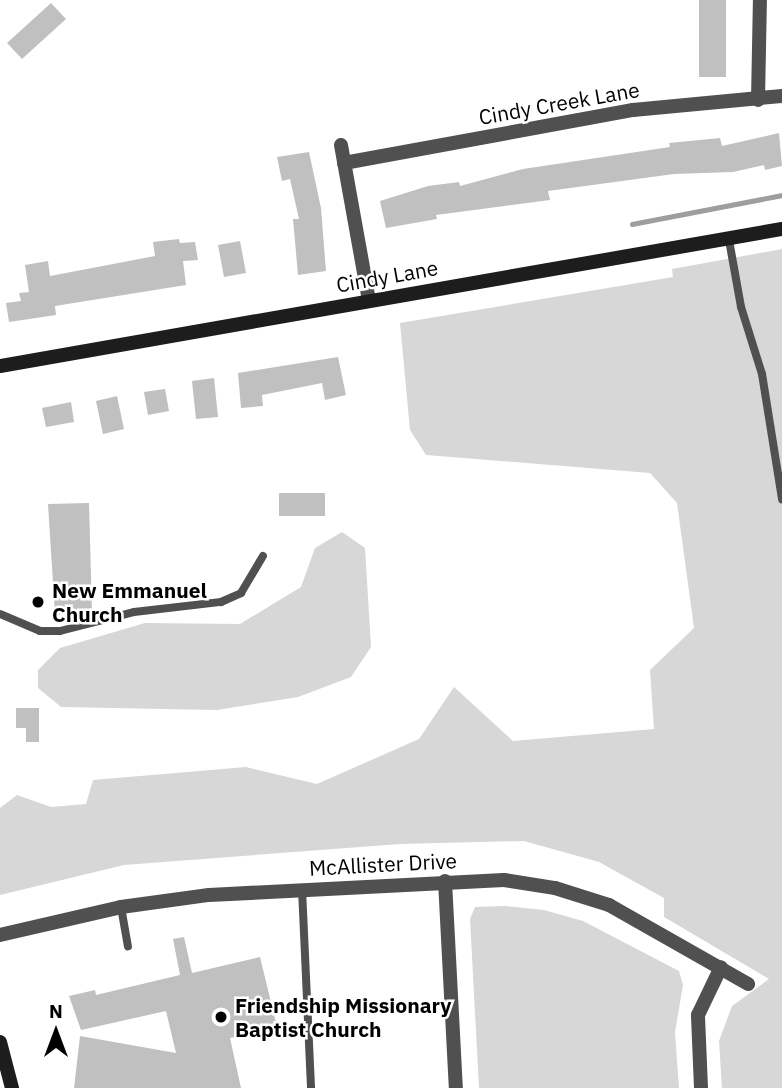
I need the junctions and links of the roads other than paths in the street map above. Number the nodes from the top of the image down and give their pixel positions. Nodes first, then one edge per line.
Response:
1 (760, 0) edge
2 (782, 96) edge
3 (758, 100) junction
4 (341, 145) dead end
5 (344, 163) junction
6 (782, 229) edge
7 (729, 240) junction
8 (369, 300) junction
9 (0, 366) edge
10 (782, 499) edge
11 (263, 556) dead end
12 (0, 607) edge
13 (0, 614) edge
14 (445, 881) junction
15 (302, 889) junction
16 (121, 907) junction
17 (0, 935) edge
18 (128, 946) dead end
19 (721, 967) junction
20 (748, 984) dead end
21 (0, 1042) edge
22 (12, 1088) edge
23 (311, 1088) edge
24 (456, 1088) edge
25 (701, 1088) edge

1 - 3 street
2 - 3 street, Cindy Creek Lane
3 - 5 street, Cindy Creek Lane
4 - 5 street
5 - 8 street
6 - 7 main road, Cindy Lane
7 - 8 main road, Cindy Lane
7 - 10 lane
8 - 9 main road, Cindy Lane
11 - 13 lane
12 - 13 lane
14 - 15 street, McAllister Drive
14 - 19 street, McAllister Drive
14 - 24 street
15 - 16 street, McAllister Drive
15 - 23 lane
16 - 17 street, McAllister Drive
16 - 18 lane
19 - 20 street, McAllister Drive
19 - 25 street
21 - 22 main road

